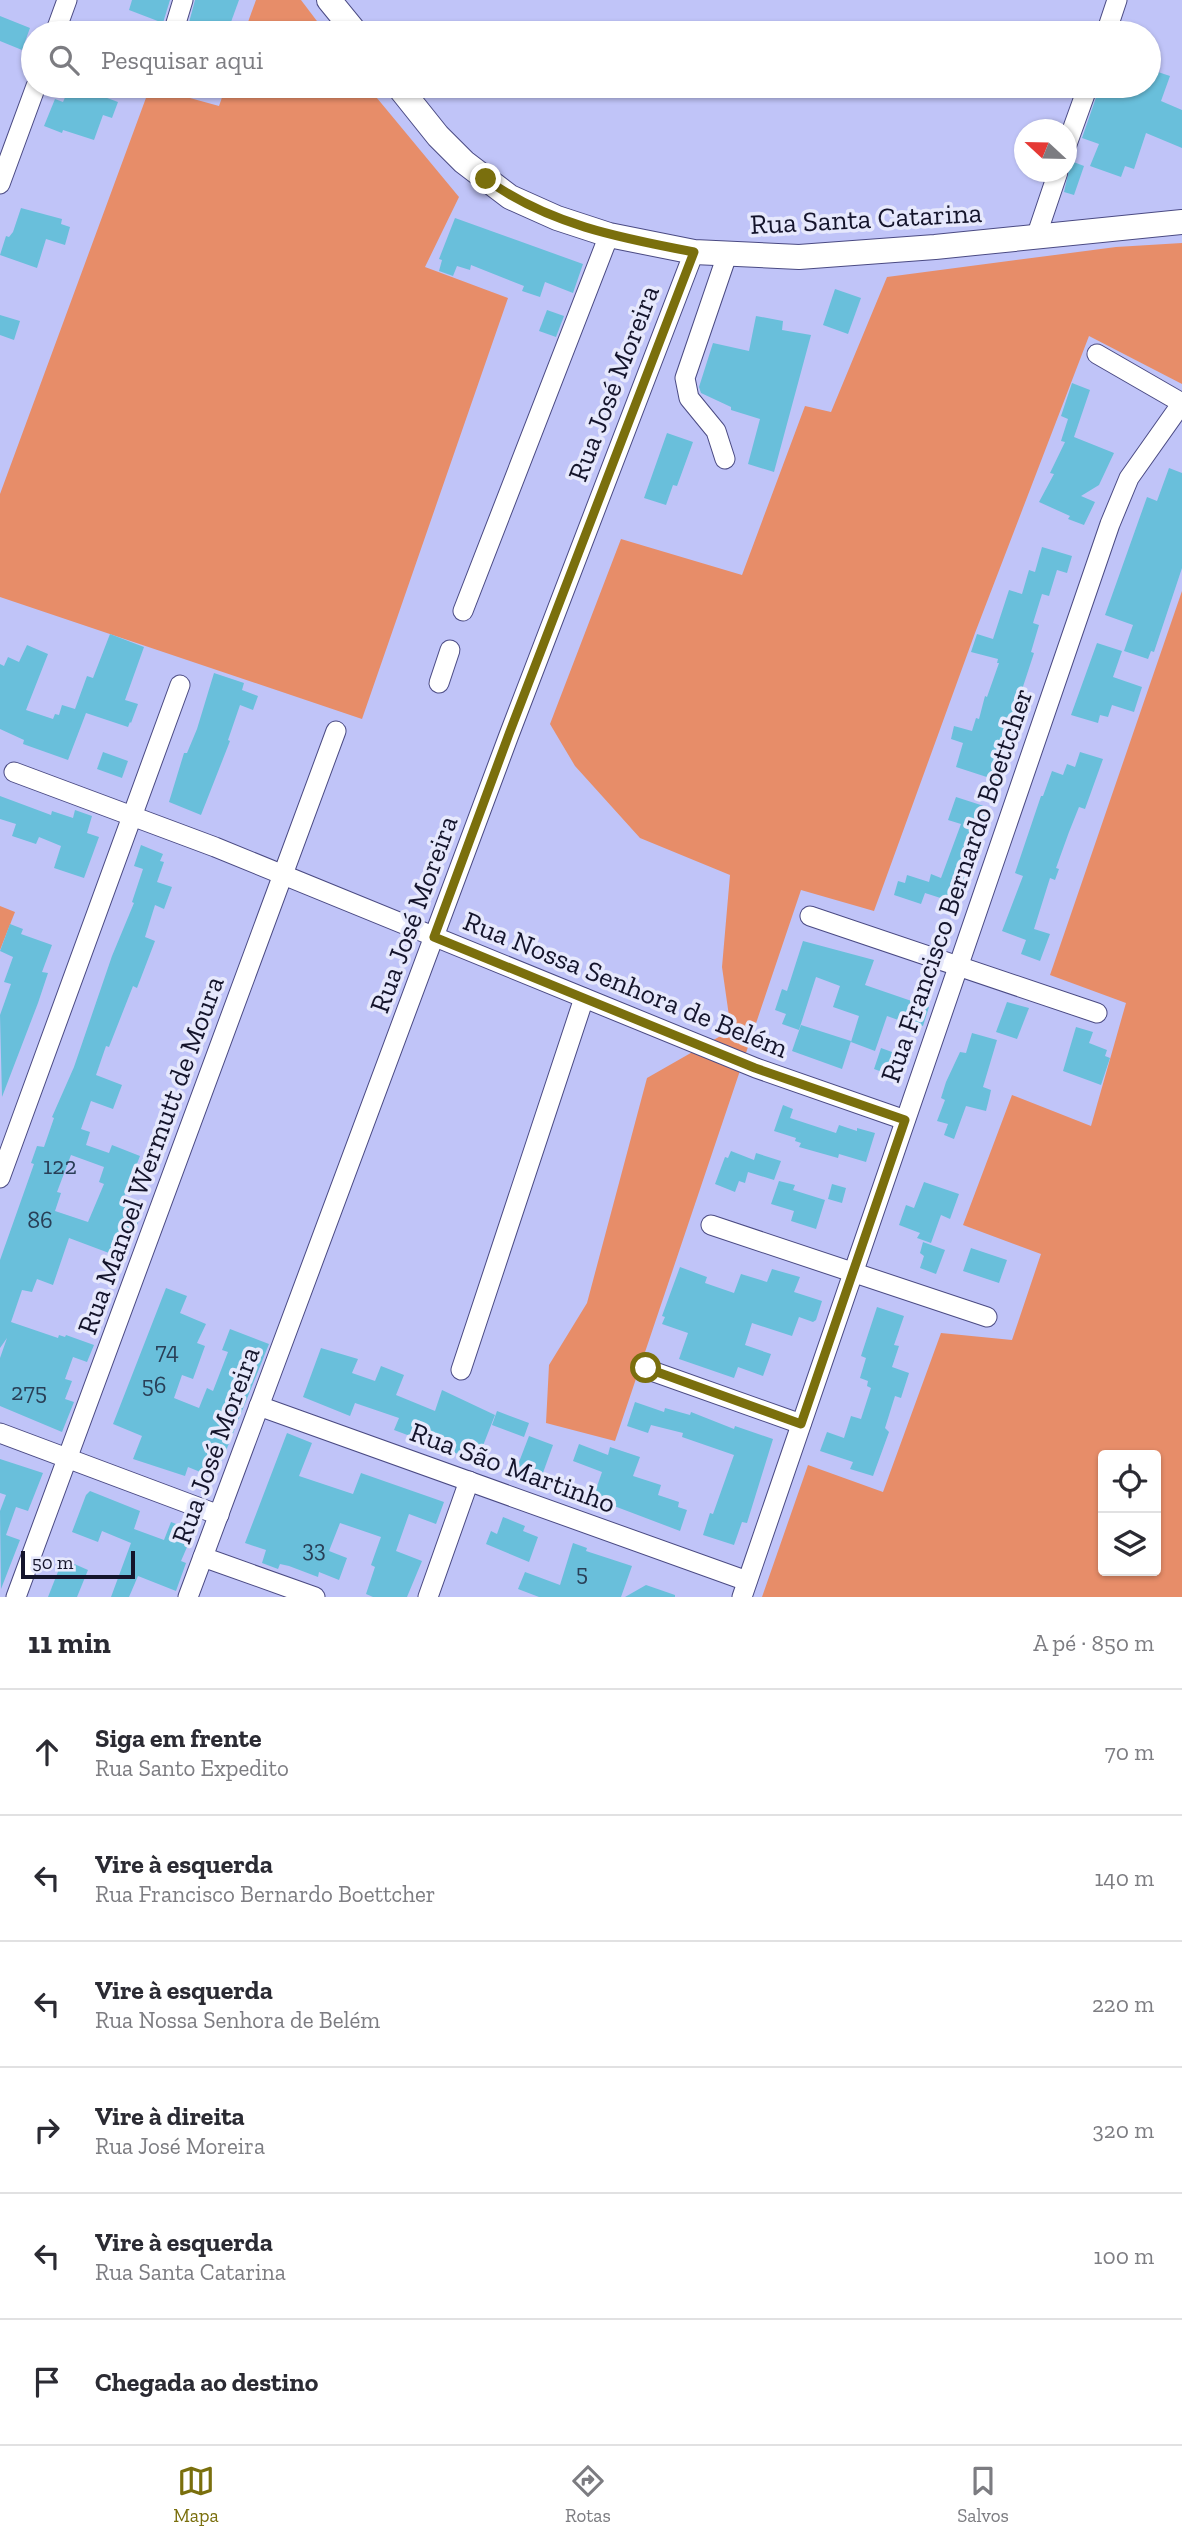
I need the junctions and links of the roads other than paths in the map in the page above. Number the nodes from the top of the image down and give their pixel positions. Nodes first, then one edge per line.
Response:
1 (67, 0) edge
2 (183, 0) edge
3 (329, 0) edge
4 (1117, 0) edge
5 (59, 21) edge
6 (177, 21) edge
7 (346, 21) edge
8 (1110, 21) edge
9 (32, 98) edge
10 (408, 98) edge
11 (1084, 98) edge
12 (1076, 119) edge
13 (1055, 182) edge
14 (0, 184) edge
15 (1182, 222) edge
16 (609, 235) junction
17 (1036, 237) junction
18 (694, 252) junction
19 (727, 255) junction
20 (1097, 354) dead end
21 (1182, 403) edge
22 (725, 459) dead end
23 (463, 611) dead end
24 (450, 650) dead end
25 (439, 683) dead end
26 (180, 685) dead end
27 (336, 731) dead end
28 (14, 772) dead end
29 (132, 816) junction
30 (283, 875) junction
31 (810, 916) dead end
32 (434, 937) junction
33 (958, 966) junction
34 (584, 998) junction
35 (1097, 1013) dead end
36 (905, 1120) junction
37 (0, 1178) edge
38 (710, 1225) dead end
39 (853, 1272) junction
40 (988, 1317) dead end
41 (646, 1368) dead end
42 (461, 1370) dead end
43 (259, 1406) junction
44 (801, 1424) junction
45 (0, 1433) edge
46 (67, 1459) junction
47 (469, 1481) junction
48 (219, 1515) junction
49 (203, 1557) junction
50 (744, 1589) edge
51 (16, 1597) edge
52 (188, 1597) edge
53 (315, 1597) edge
54 (428, 1597) edge

1 - 5 street
2 - 6 street
3 - 7 main road
4 - 8 street
9 - 14 street
10 - 16 main road, Rua Santa Catarina
11 - 12 street
13 - 17 street
15 - 17 main road, Rua Santa Catarina
16 - 18 main road, Rua Santa Catarina
16 - 23 street
17 - 19 main road, Rua Santa Catarina
18 - 19 main road, Rua Santa Catarina
18 - 32 street, Rua José Moreira
19 - 22 street
20 - 21 street
21 - 33 street, Rua Francisco Bernardo Boettcher
24 - 25 street
26 - 29 street
27 - 30 street, Rua Manoel Wermutt de Moura
28 - 29 street, Rua Nossa Senhora de Belém
29 - 30 street, Rua Nossa Senhora de Belém
29 - 37 street
30 - 32 street, Rua Nossa Senhora de Belém
30 - 46 street, Rua Manoel Wermutt de Moura
31 - 33 street
32 - 34 street, Rua Nossa Senhora de Belém
32 - 43 street, Rua José Moreira
33 - 35 street
33 - 36 street, Rua Francisco Bernardo Boettcher
34 - 36 street, Rua Nossa Senhora de Belém
34 - 42 street
36 - 39 street, Rua Francisco Bernardo Boettcher
38 - 39 street
39 - 40 street
39 - 44 street, Rua Francisco Bernardo Boettcher
41 - 44 street
43 - 47 street, Rua São Martinho
43 - 48 street, Rua José Moreira
44 - 50 street, Rua Francisco Bernardo Boettcher
45 - 46 street
46 - 48 street
46 - 51 street, Rua Manoel Wermutt de Moura
47 - 50 street, Rua São Martinho
47 - 54 street
48 - 49 street, Rua José Moreira
49 - 52 street, Rua José Moreira
49 - 53 street

